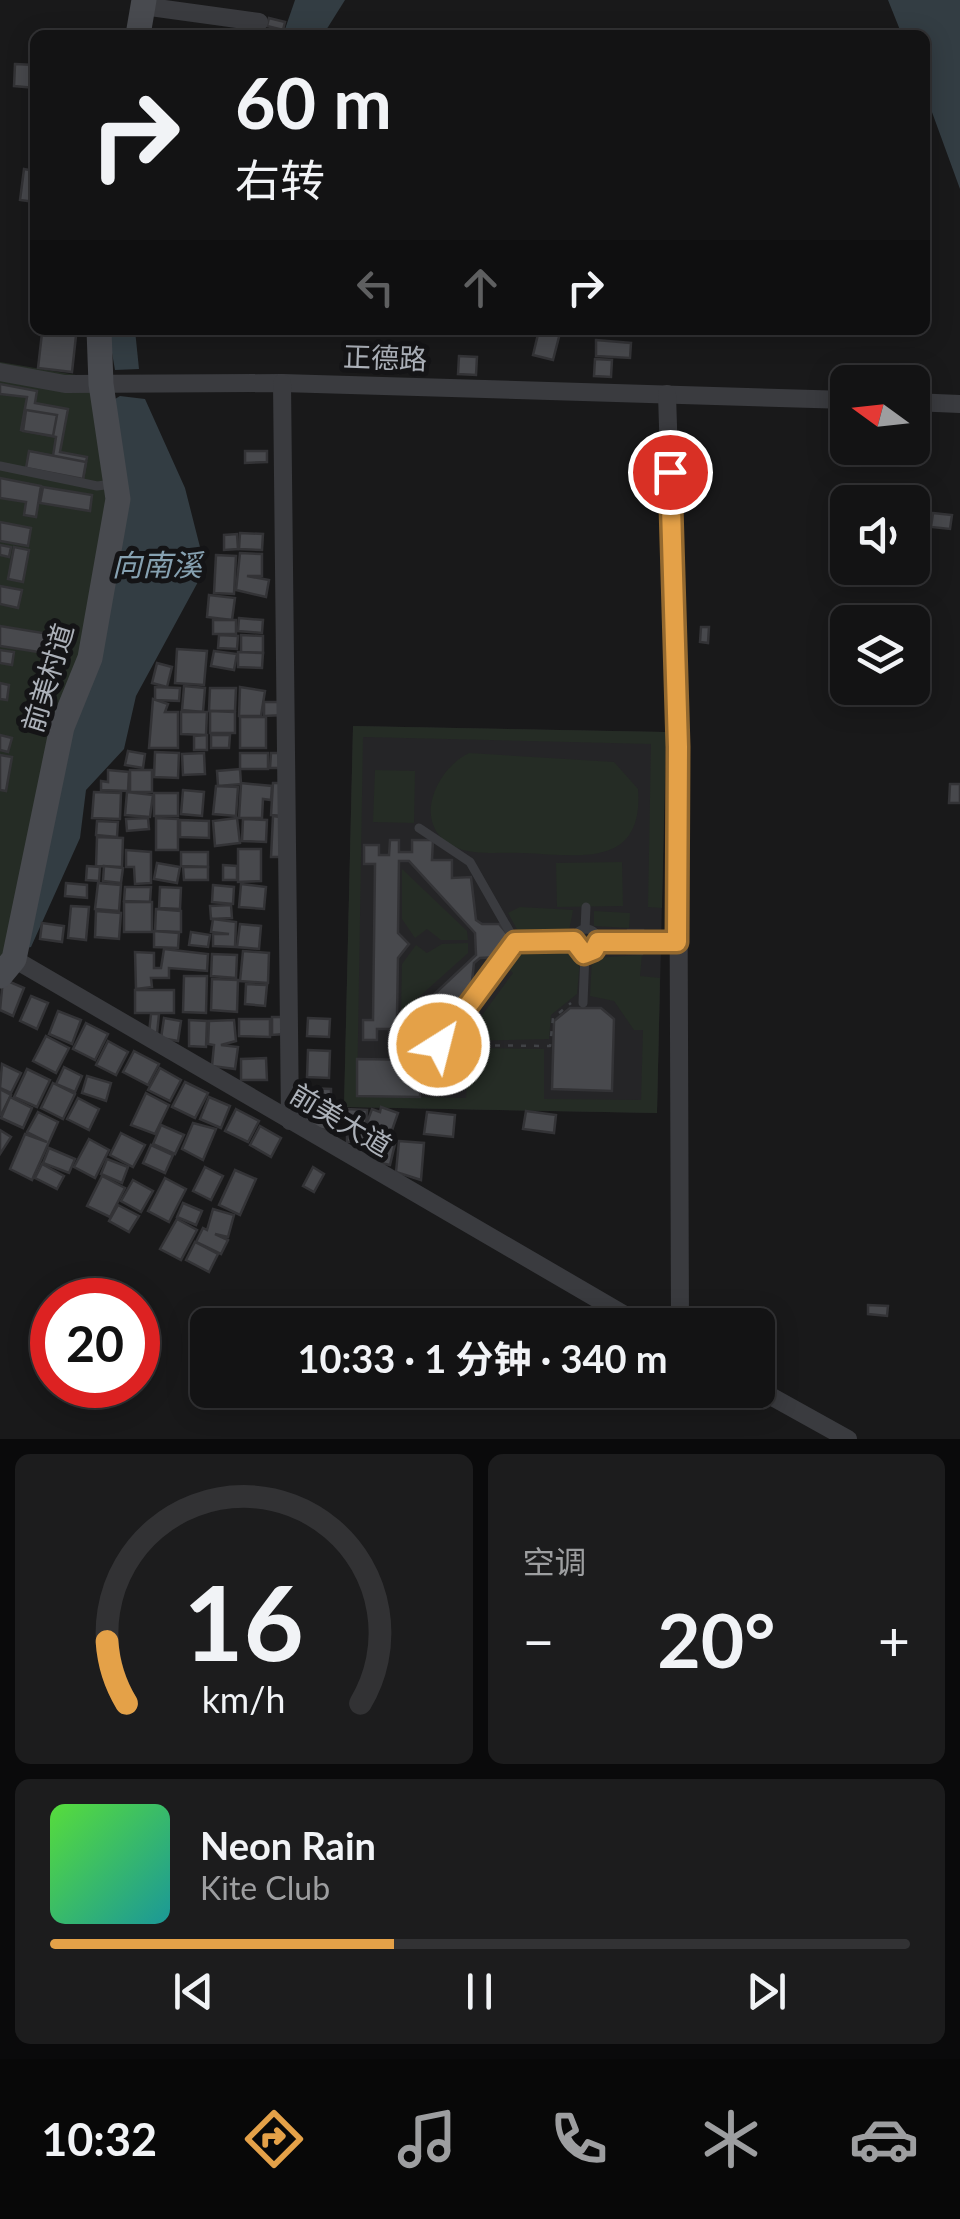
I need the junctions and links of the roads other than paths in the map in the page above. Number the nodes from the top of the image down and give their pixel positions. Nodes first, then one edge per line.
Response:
1 (143, 3) edge
2 (259, 22) dead end
3 (139, 30) edge
4 (99, 335) edge
5 (0, 372) edge
6 (282, 382) junction
7 (101, 384) junction
8 (667, 394) junction
9 (830, 399) edge
10 (930, 403) edge
11 (960, 404) edge
12 (0, 466) edge
13 (116, 484) junction
14 (418, 828) dead end
15 (586, 906) dead end
16 (585, 929) junction
17 (574, 941) junction
18 (515, 942) junction
19 (598, 942) junction
20 (677, 942) junction
21 (584, 954) junction
22 (7, 968) edge
23 (583, 1002) road end
24 (439, 1045) road end
25 (290, 1121) junction
26 (613, 1308) edge
27 (680, 1308) edge
28 (775, 1398) edge
29 (848, 1439) edge

1 - 2 street
1 - 3 street
4 - 7 street, 前美村道
5 - 7 street, 正德路
6 - 7 street, 正德路
6 - 8 street, 正德路
6 - 25 street
7 - 13 street, 前美村道
8 - 9 street, 正德路
8 - 20 street
10 - 11 street
12 - 13 lane
13 - 22 street, 前美村道
14 - 18 lane
15 - 16 lane
16 - 17 lane
16 - 19 lane
17 - 18 lane
17 - 21 lane
18 - 24 lane
19 - 20 lane
19 - 21 lane
20 - 27 street
21 - 23 lane
22 - 25 street, 前美大道
25 - 26 street, 前美大道
28 - 29 street

